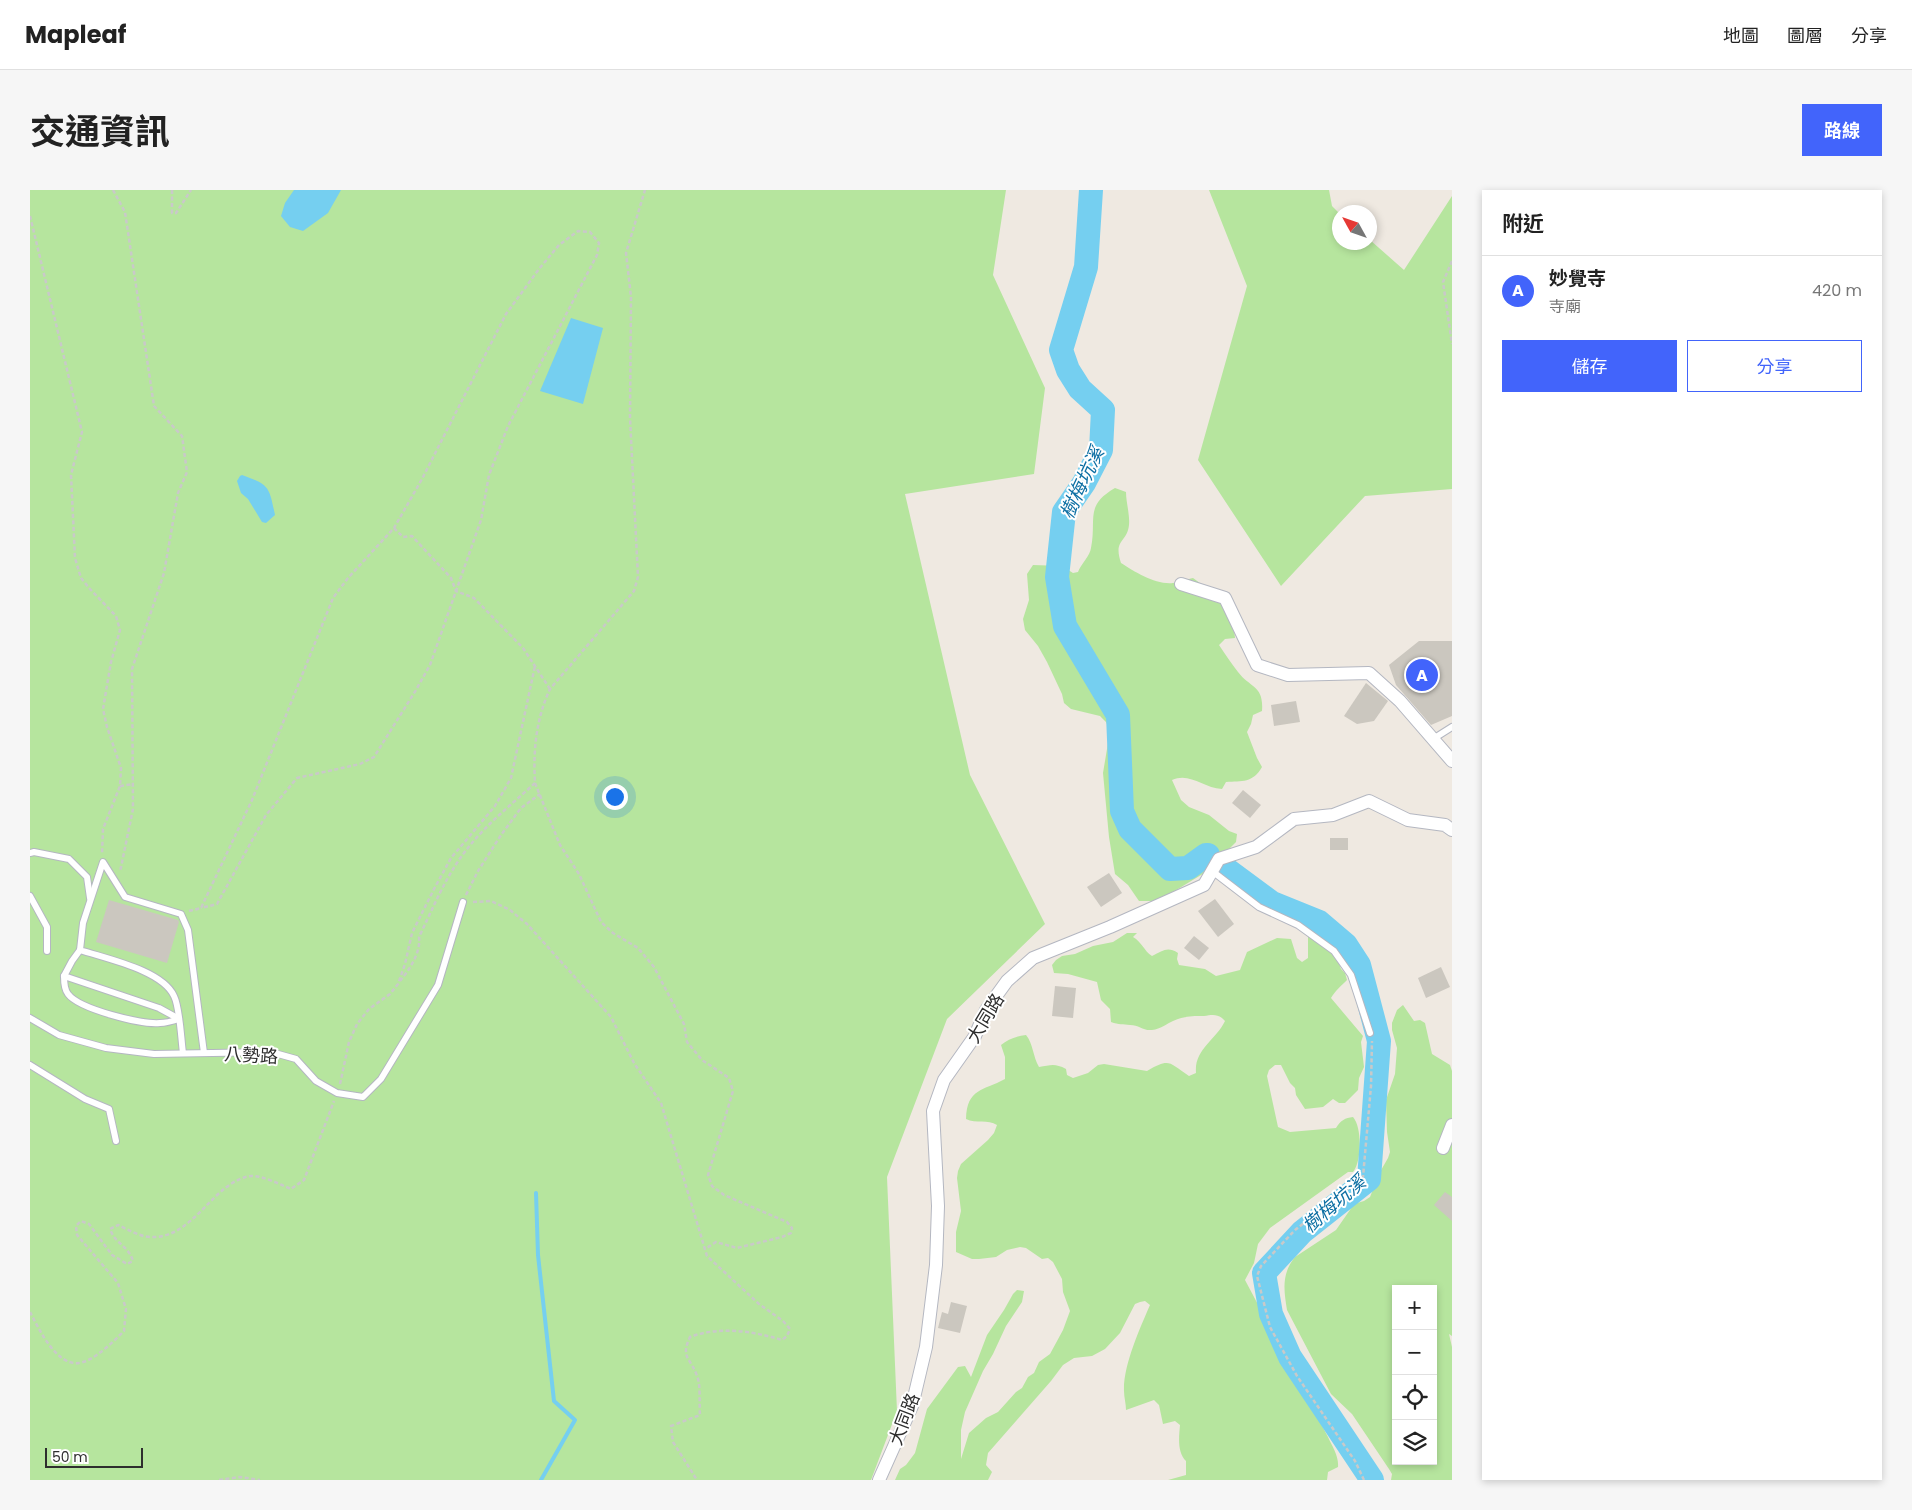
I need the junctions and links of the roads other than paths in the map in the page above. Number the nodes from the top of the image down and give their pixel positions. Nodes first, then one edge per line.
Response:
1 (1181, 584) dead end
2 (1452, 726) edge
3 (1433, 739) junction
4 (1452, 761) edge
5 (1452, 830) edge
6 (30, 853) edge
7 (1212, 871) junction
8 (30, 896) edge
9 (90, 900) junction
10 (463, 902) road end
11 (80, 950) junction
12 (47, 951) dead end
13 (64, 976) junction
14 (30, 1018) edge
15 (179, 1019) junction
16 (1370, 1033) road end
17 (183, 1053) junction
18 (204, 1053) junction
19 (30, 1065) edge
20 (1452, 1125) edge
21 (116, 1141) dead end
22 (1443, 1148) dead end
23 (879, 1480) edge

1 - 3 street
2 - 3 lane
3 - 4 street
5 - 7 street, 大同路
6 - 9 lane
7 - 16 lane
7 - 23 street, 大同路
8 - 12 lane
9 - 11 lane
9 - 18 lane
10 - 18 lane, 八勢路
11 - 13 lane
11 - 15 lane
13 - 15 lane
13 - 15 lane
14 - 17 lane, 八勢路
15 - 17 lane
17 - 18 lane, 八勢路
19 - 21 lane
20 - 22 street

